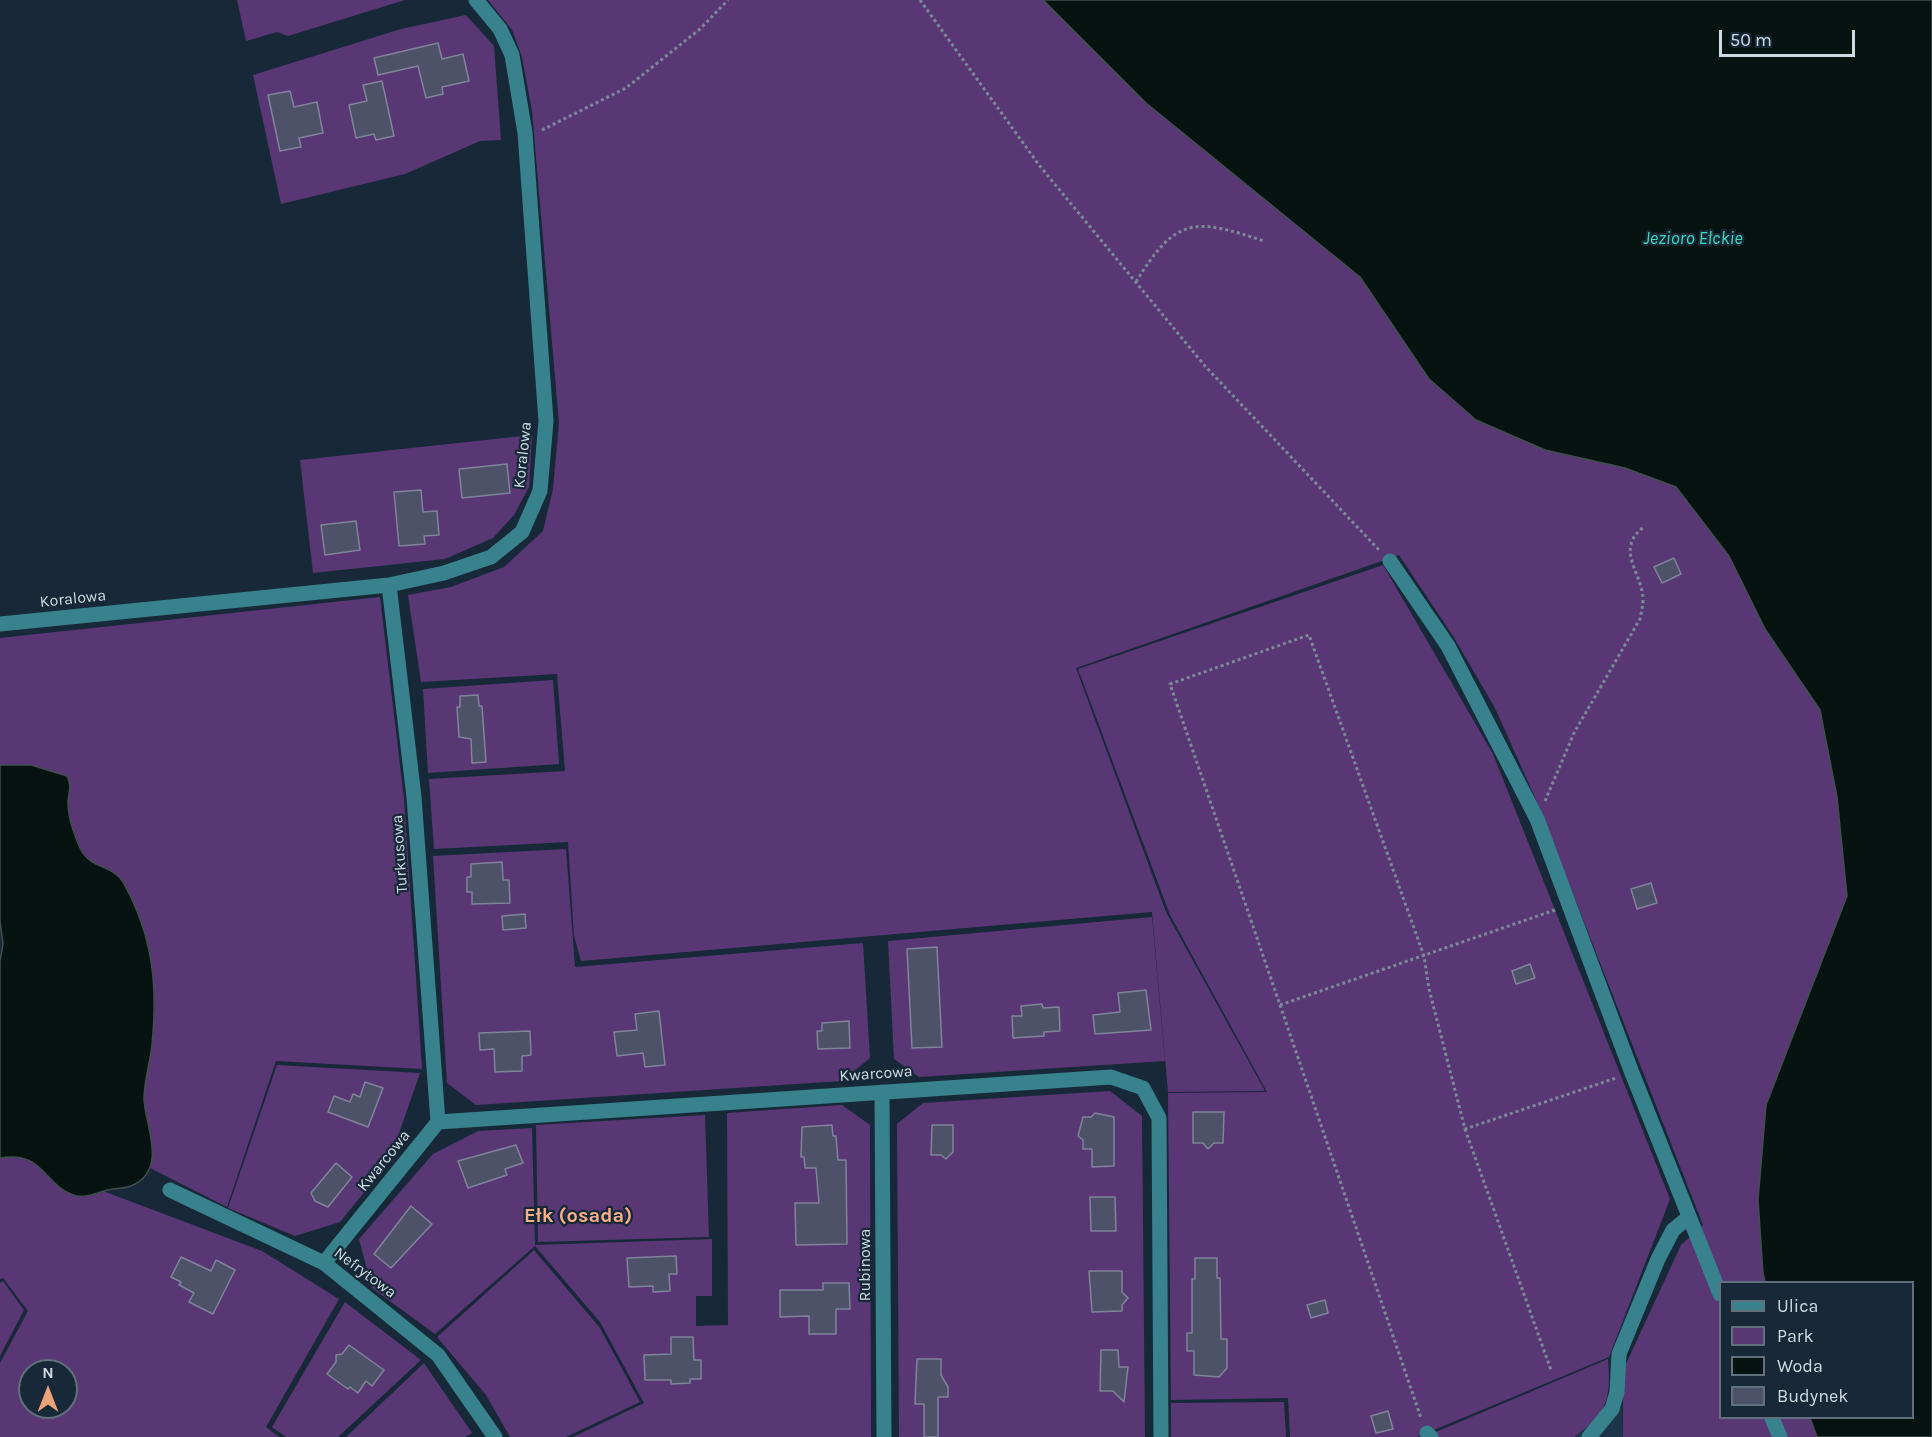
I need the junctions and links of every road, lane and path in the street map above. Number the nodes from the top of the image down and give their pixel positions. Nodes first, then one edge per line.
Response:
1 (476, 0) edge
2 (728, 0) edge
3 (920, 0) edge
4 (525, 133) junction
5 (1264, 240) dead end
6 (1136, 282) junction
7 (1645, 526) dead end
8 (1390, 561) joint
9 (388, 585) junction
10 (0, 624) edge
11 (1537, 819) junction
12 (1568, 905) junction
13 (1424, 956) junction
14 (1280, 1005) junction
15 (1632, 1073) junction
16 (882, 1092) junction
17 (438, 1122) junction
18 (1465, 1129) junction
19 (170, 1190) dead end
20 (1689, 1217) junction
21 (324, 1263) junction
22 (1719, 1292) edge
23 (1551, 1370) dead end
24 (1772, 1419) edge
25 (1429, 1435) edge
26 (495, 1437) edge
27 (884, 1437) edge
28 (1161, 1437) edge
29 (1589, 1437) edge
30 (1780, 1437) edge

1 - 4 street, Koralowa
2 - 4 path
3 - 6 path
4 - 9 street, Koralowa
5 - 6 path
6 - 8 path
7 - 11 path
8 - 11 street
9 - 10 street, Koralowa
9 - 17 street, Turkusowa
11 - 12 street
12 - 13 path
12 - 15 street
13 - 14 path
13 - 14 path
13 - 18 path
14 - 25 path
15 - 18 path
15 - 20 street
16 - 17 street, Kwarcowa
16 - 27 street, Rubinowa
16 - 28 street, Kwarcowa
17 - 21 street, Kwarcowa
18 - 23 path
19 - 21 street, Nefrytowa
20 - 22 street
20 - 29 street
21 - 26 street, Nefrytowa
24 - 30 street

